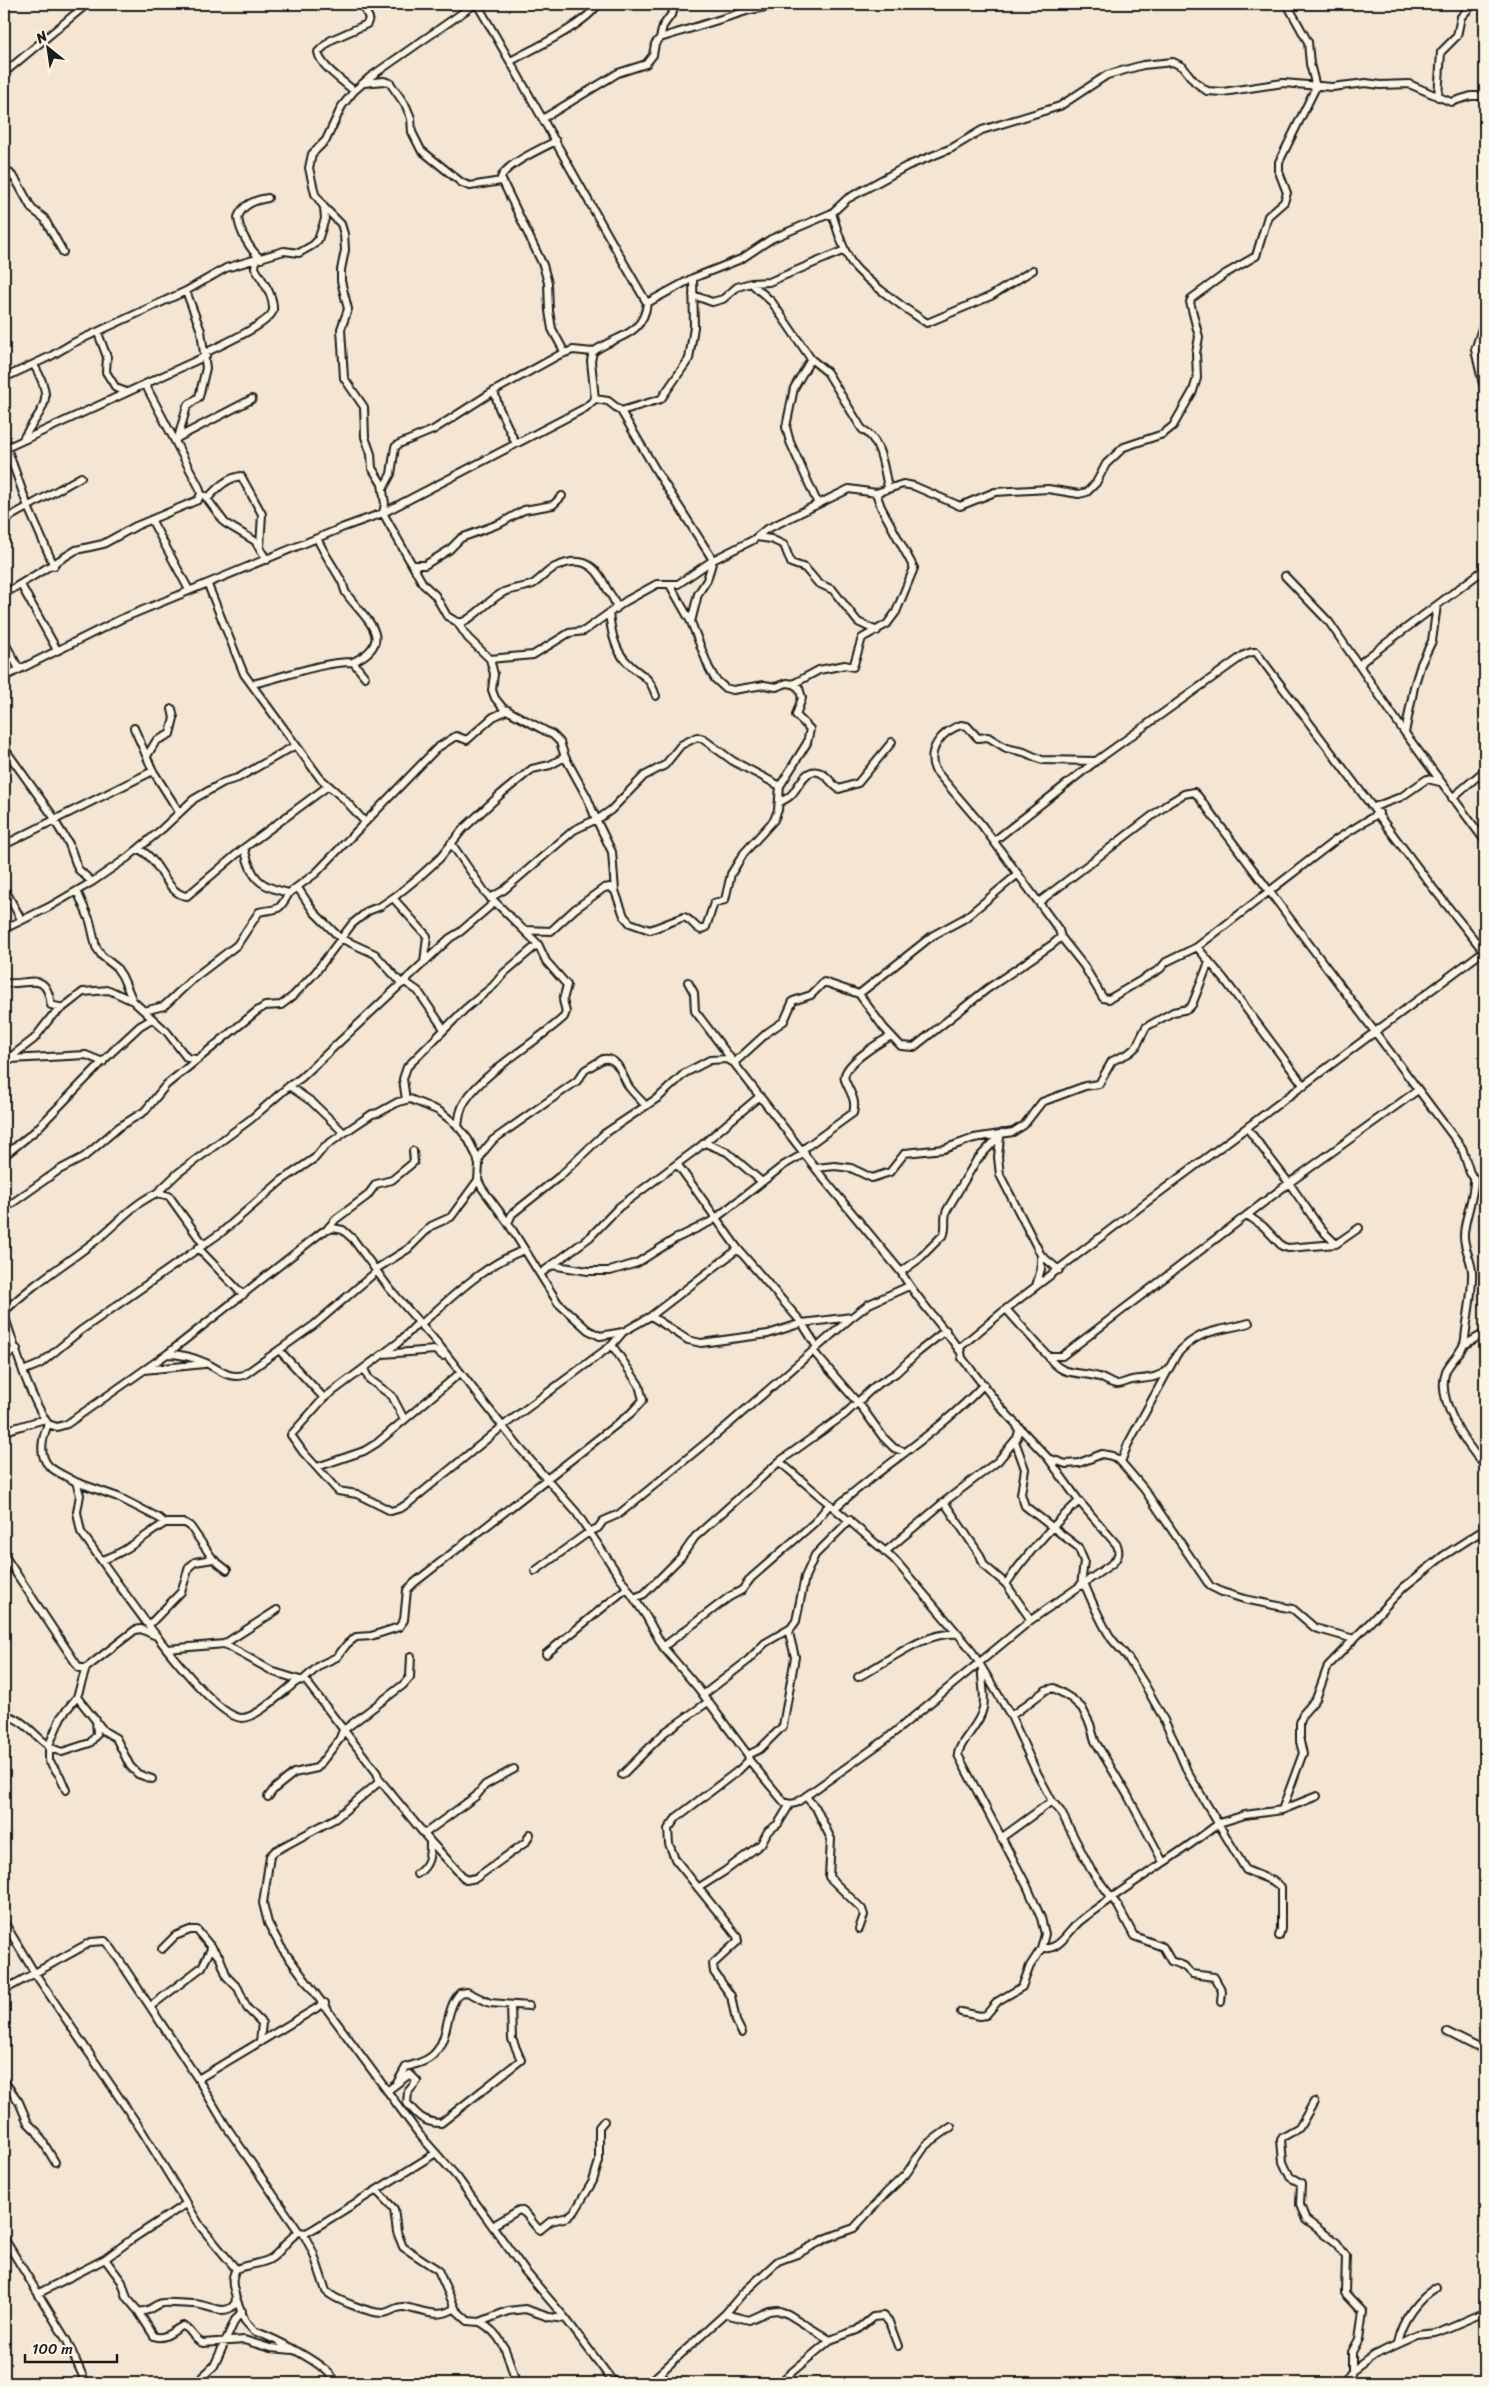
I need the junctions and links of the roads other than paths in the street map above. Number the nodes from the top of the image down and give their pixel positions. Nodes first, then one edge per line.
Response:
1 (87, 4) edge
2 (362, 4) edge
3 (476, 4) edge
4 (598, 4) edge
5 (672, 4) edge
6 (782, 4) edge
7 (1287, 4) edge
8 (1473, 4) edge
9 (660, 38) junction
10 (511, 61) junction
11 (4, 73) edge
12 (363, 83) junction
13 (1316, 87) junction
14 (354, 91) junction
15 (1485, 96) edge
16 (1438, 97) junction
17 (544, 118) junction
18 (556, 140) junction
19 (4, 167) edge
20 (501, 181) junction
21 (268, 198) dead end
22 (324, 207) junction
23 (832, 213) junction
24 (845, 250) junction
25 (63, 252) dead end
26 (258, 259) junction
27 (1033, 270) dead end
28 (693, 278) junction
29 (751, 283) junction
30 (186, 291) junction
31 (693, 295) junction
32 (648, 303) junction
33 (1485, 319) edge
34 (98, 333) junction
35 (593, 352) junction
36 (565, 353) junction
37 (205, 354) junction
38 (811, 359) junction
39 (34, 364) junction
40 (4, 378) edge
41 (145, 384) junction
42 (494, 391) junction
43 (126, 392) junction
44 (1485, 393) edge
45 (252, 399) dead end
46 (595, 399) junction
47 (621, 411) junction
48 (177, 439) junction
49 (22, 441) junction
50 (515, 442) junction
51 (5, 449) edge
52 (81, 477) dead end
53 (888, 487) junction
54 (383, 489) junction
55 (876, 493) junction
56 (201, 494) junction
57 (562, 496) dead end
58 (208, 498) junction
59 (818, 504) junction
60 (28, 507) junction
61 (383, 512) junction
62 (4, 520) edge
63 (152, 521) junction
64 (757, 537) junction
65 (317, 538) junction
66 (260, 547) junction
67 (267, 560) junction
68 (713, 560) junction
69 (413, 565) junction
70 (54, 566) junction
71 (1485, 569) edge
72 (1285, 576) dead end
73 (21, 585) junction
74 (208, 585) junction
75 (670, 585) junction
76 (189, 590) junction
77 (4, 594) edge
78 (1437, 605) junction
79 (612, 611) junction
80 (457, 622) junction
81 (691, 622) junction
82 (877, 631) junction
83 (4, 641) edge
84 (57, 650) junction
85 (490, 659) junction
86 (354, 662) junction
87 (1360, 667) junction
88 (19, 669) junction
89 (4, 677) edge
90 (365, 677) dead end
91 (252, 684) junction
92 (793, 684) junction
93 (656, 696) dead end
94 (172, 709) dead end
95 (508, 710) junction
96 (134, 728) dead end
97 (1405, 733) junction
98 (892, 742) dead end
99 (4, 744) edge
100 (296, 745) junction
101 (7, 752) junction
102 (147, 756) junction
103 (565, 757) junction
104 (1096, 761) junction
105 (4, 764) edge
106 (1485, 770) edge
107 (153, 771) junction
108 (1442, 783) junction
109 (328, 786) junction
110 (780, 786) junction
111 (1452, 798) junction
112 (779, 803) junction
113 (1374, 807) junction
114 (179, 812) junction
115 (1379, 814) junction
116 (596, 819) junction
117 (54, 820) junction
118 (364, 822) junction
119 (1485, 841) edge
120 (451, 842) junction
121 (994, 842) junction
122 (4, 845) edge
123 (244, 848) junction
124 (138, 849) junction
125 (1018, 874) junction
126 (92, 882) junction
127 (4, 888) edge
128 (298, 888) junction
129 (1270, 890) junction
130 (78, 891) junction
131 (615, 891) junction
132 (289, 892) junction
133 (393, 898) junction
134 (492, 900) junction
135 (1039, 902) junction
136 (21, 919) junction
137 (4, 929) edge
138 (525, 930) junction
139 (1061, 937) junction
140 (340, 938) junction
141 (538, 944) junction
142 (1197, 947) junction
143 (1485, 952) edge
144 (1209, 962) junction
145 (424, 964) junction
146 (4, 982) edge
147 (688, 982) dead end
148 (404, 983) junction
149 (859, 994) junction
150 (133, 1001) junction
151 (63, 1008) junction
152 (144, 1011) junction
153 (152, 1019) junction
154 (444, 1029) junction
155 (1374, 1032) junction
156 (891, 1036) junction
157 (196, 1059) junction
158 (6, 1061) edge
159 (733, 1061) junction
160 (103, 1062) junction
161 (289, 1086) junction
162 (1304, 1086) junction
163 (1418, 1090) junction
164 (760, 1096) junction
165 (406, 1100) junction
166 (646, 1106) junction
167 (458, 1126) junction
168 (1247, 1128) junction
169 (344, 1133) junction
170 (1001, 1135) junction
171 (705, 1143) junction
172 (413, 1151) dead end
173 (804, 1151) junction
174 (4, 1156) edge
175 (478, 1162) junction
176 (678, 1165) junction
177 (816, 1168) junction
178 (478, 1180) junction
179 (762, 1182) junction
180 (1289, 1183) junction
181 (157, 1192) junction
182 (4, 1209) edge
183 (1247, 1215) junction
184 (716, 1218) junction
185 (508, 1223) junction
186 (328, 1228) junction
187 (1359, 1228) dead end
188 (1336, 1244) junction
189 (201, 1246) junction
190 (738, 1249) junction
191 (525, 1250) junction
192 (1041, 1255) junction
193 (551, 1265) junction
194 (377, 1270) junction
195 (1059, 1270) junction
196 (901, 1272) junction
197 (540, 1274) junction
198 (909, 1286) junction
199 (1036, 1286) junction
200 (243, 1295) junction
201 (1006, 1309) junction
202 (4, 1314) edge
203 (651, 1316) junction
204 (852, 1317) junction
205 (420, 1323) junction
206 (802, 1323) junction
207 (1249, 1323) dead end
208 (946, 1330) junction
209 (623, 1332) junction
210 (1485, 1333) edge
211 (612, 1344) junction
212 (1464, 1345) junction
213 (17, 1348) junction
214 (815, 1349) junction
215 (279, 1350) junction
216 (959, 1350) junction
217 (167, 1354) junction
218 (382, 1354) junction
219 (4, 1356) edge
220 (1048, 1356) junction
221 (206, 1364) junction
222 (364, 1369) junction
223 (1169, 1369) junction
224 (23, 1370) junction
225 (143, 1370) junction
226 (459, 1374) junction
227 (984, 1384) junction
228 (324, 1398) junction
229 (856, 1402) junction
230 (404, 1419) junction
231 (46, 1422) junction
232 (1017, 1425) junction
233 (503, 1426) junction
234 (4, 1431) edge
235 (1015, 1442) junction
236 (905, 1452) junction
237 (1048, 1458) junction
238 (780, 1462) junction
239 (1121, 1462) junction
240 (1485, 1466) edge
241 (317, 1467) junction
242 (548, 1480) junction
243 (76, 1482) junction
244 (1079, 1501) junction
245 (944, 1502) junction
246 (833, 1506) junction
247 (850, 1520) junction
248 (165, 1523) junction
249 (1051, 1526) junction
250 (1485, 1529) edge
251 (589, 1532) junction
252 (885, 1552) junction
253 (4, 1555) edge
254 (212, 1559) junction
255 (102, 1560) junction
256 (227, 1570) dead end
257 (535, 1571) dead end
258 (1006, 1584) junction
259 (1082, 1585) junction
260 (627, 1588) junction
261 (634, 1598) junction
262 (277, 1610) dead end
263 (1031, 1620) junction
264 (149, 1625) junction
265 (791, 1628) junction
266 (959, 1634) junction
267 (157, 1637) junction
268 (1354, 1639) junction
269 (224, 1644) junction
270 (663, 1647) junction
271 (168, 1649) junction
272 (546, 1654) dead end
273 (411, 1656) dead end
274 (980, 1665) junction
275 (86, 1668) junction
276 (858, 1677) dead end
277 (302, 1680) junction
278 (703, 1695) junction
279 (77, 1697) junction
280 (708, 1702) junction
281 (4, 1715) edge
282 (1011, 1716) junction
283 (96, 1720) junction
284 (345, 1729) junction
285 (49, 1745) junction
286 (749, 1757) junction
287 (514, 1769) dead end
288 (622, 1775) dead end
289 (152, 1779) dead end
290 (379, 1779) junction
291 (66, 1790) dead end
292 (268, 1796) dead end
293 (1317, 1796) dead end
294 (806, 1797) junction
295 (1052, 1801) junction
296 (790, 1804) junction
297 (1282, 1810) junction
298 (1219, 1823) junction
299 (424, 1834) junction
300 (530, 1834) dead end
301 (1001, 1838) junction
302 (430, 1841) junction
303 (1163, 1862) junction
304 (417, 1874) dead end
305 (698, 1888) junction
306 (1112, 1899) junction
307 (4, 1922) edge
308 (859, 1928) dead end
309 (1279, 1936) dead end
310 (212, 1947) junction
311 (1042, 1947) junction
312 (162, 1949) dead end
313 (34, 1972) junction
314 (4, 1990) edge
315 (1221, 2002) dead end
316 (324, 2003) junction
317 (511, 2005) junction
318 (152, 2006) junction
319 (529, 2006) dead end
320 (961, 2012) dead end
321 (1447, 2032) dead end
322 (742, 2033) dead end
323 (260, 2042) junction
324 (1485, 2051) edge
325 (198, 2079) junction
326 (4, 2081) edge
327 (396, 2084) junction
328 (387, 2091) junction
329 (1314, 2102) dead end
330 (604, 2121) dead end
331 (951, 2127) dead end
332 (436, 2154) junction
333 (54, 2162) dead end
334 (377, 2191) junction
335 (187, 2203) junction
336 (494, 2225) junction
337 (301, 2233) junction
338 (4, 2238) edge
339 (105, 2259) junction
340 (236, 2269) junction
341 (1437, 2287) dead end
342 (39, 2293) junction
343 (236, 2298) junction
344 (455, 2308) junction
345 (138, 2311) junction
346 (242, 2311) junction
347 (1485, 2312) edge
348 (725, 2314) junction
349 (566, 2319) junction
350 (480, 2322) junction
351 (830, 2340) junction
352 (226, 2341) junction
353 (1397, 2344) junction
354 (898, 2346) dead end
355 (293, 2350) junction
356 (1352, 2371) junction
357 (86, 2383) edge
358 (202, 2383) edge
359 (336, 2383) edge
360 (516, 2383) edge
361 (614, 2383) edge
362 (649, 2383) edge
363 (779, 2383) edge
364 (1344, 2383) edge

1 - 11 street
2 - 14 street
3 - 10 street
3 - 12 street
4 - 10 street
5 - 9 street
6 - 9 street
7 - 13 street
8 - 16 street
9 - 17 street
10 - 17 street
12 - 14 street
12 - 20 street
13 - 16 street
13 - 23 street
13 - 53 street
14 - 22 street
15 - 16 street
17 - 18 street
18 - 20 street
18 - 32 street
19 - 25 street
20 - 36 street
21 - 26 street
22 - 26 street
22 - 54 street
23 - 24 street
23 - 28 street
24 - 27 street
24 - 29 street
26 - 30 street
26 - 37 street
28 - 31 street
28 - 32 street
29 - 31 street
29 - 38 street
30 - 34 street
30 - 37 street
31 - 47 street
32 - 35 street
33 - 44 street
34 - 39 street
34 - 43 street
35 - 36 street
35 - 46 street
36 - 42 street
37 - 41 street
37 - 48 street
38 - 53 street
38 - 59 street
39 - 40 street
39 - 49 street
41 - 43 street
41 - 48 street
42 - 50 street
42 - 54 street
43 - 49 street
45 - 48 street
46 - 47 street
46 - 50 street
47 - 68 street
48 - 56 street
49 - 51 street
50 - 61 street
51 - 60 street
52 - 60 street
53 - 55 street
54 - 61 street
55 - 59 street
55 - 82 street
56 - 58 street
56 - 63 street
57 - 69 street
58 - 66 street
58 - 66 street
59 - 64 street
60 - 62 street
60 - 70 street
61 - 65 street
61 - 69 street
63 - 70 street
63 - 76 street
64 - 68 street
64 - 82 street
65 - 67 street
65 - 86 street
66 - 67 street
67 - 74 street
68 - 75 street
68 - 81 street
69 - 80 street
70 - 73 street
71 - 78 street
72 - 87 street
73 - 77 street
73 - 84 street
74 - 76 street
74 - 91 street
75 - 79 street
75 - 81 street
76 - 84 street
78 - 87 street
78 - 97 street
79 - 80 street
79 - 85 street
79 - 93 street
80 - 85 street
81 - 92 street
82 - 92 street
83 - 88 street
84 - 88 street
85 - 95 street
86 - 90 street
86 - 91 street
87 - 97 street
88 - 89 street
91 - 100 street
92 - 110 street
94 - 102 street
95 - 103 street
95 - 118 street
96 - 102 street
97 - 108 street
98 - 112 street
99 - 101 street
100 - 109 street
100 - 114 street
101 - 105 street
101 - 117 street
102 - 107 street
103 - 116 street
103 - 120 street
104 - 113 street
104 - 121 street
104 - 121 street
106 - 111 street
107 - 114 street
107 - 117 street
108 - 111 street
108 - 113 street
109 - 118 street
109 - 123 street
110 - 112 street
110 - 116 street
111 - 119 street
112 - 131 street
113 - 115 street
114 - 124 street
115 - 129 street
115 - 143 street
116 - 131 street
116 - 134 street
117 - 122 street
117 - 126 street
118 - 128 street
120 - 133 street
120 - 134 street
121 - 125 street
123 - 124 street
123 - 132 street
124 - 126 street
125 - 135 street
125 - 149 street
126 - 130 street
127 - 136 street
128 - 132 street
128 - 140 street
129 - 135 street
129 - 142 street
129 - 155 street
130 - 136 street
130 - 150 street
131 - 138 street
132 - 152 street
133 - 140 street
133 - 145 street
134 - 138 street
134 - 145 street
135 - 139 street
136 - 137 street
138 - 141 street
139 - 142 street
139 - 156 street
140 - 148 street
140 - 157 street
141 - 154 street
141 - 167 street
142 - 144 street
143 - 155 street
144 - 162 street
144 - 170 street
145 - 148 street
146 - 151 street
147 - 159 street
148 - 154 street
148 - 161 street
149 - 156 street
149 - 159 street
150 - 151 street
150 - 152 street
151 - 158 street
152 - 153 street
153 - 157 street
153 - 160 street
154 - 165 street
155 - 162 street
155 - 163 street
156 - 173 street
157 - 182 street
158 - 160 street
159 - 164 street
159 - 166 street
160 - 174 street
161 - 169 street
161 - 181 street
162 - 168 street
163 - 180 street
163 - 212 street
164 - 171 street
164 - 173 street
165 - 167 street
165 - 169 street
166 - 175 street
166 - 185 street
167 - 175 street
168 - 180 street
168 - 195 street
169 - 189 street
170 - 177 street
170 - 192 street
170 - 196 street
171 - 176 street
171 - 179 street
172 - 186 street
173 - 177 street
173 - 179 street
175 - 178 street
176 - 184 street
176 - 193 street
177 - 196 street
178 - 185 street
178 - 194 street
179 - 184 street
180 - 183 street
180 - 188 street
181 - 189 street
181 - 202 street
183 - 188 street
183 - 220 street
184 - 190 street
184 - 193 street
185 - 191 street
186 - 194 street
186 - 200 street
187 - 188 street
189 - 200 street
189 - 224 street
190 - 203 street
190 - 206 street
191 - 197 street
191 - 205 street
192 - 195 street
192 - 199 street
193 - 197 street
194 - 205 street
194 - 215 street
195 - 199 street
196 - 198 street
197 - 209 street
198 - 204 street
198 - 208 street
199 - 201 street
200 - 217 street
201 - 216 street
201 - 220 street
202 - 213 street
203 - 206 street
203 - 209 street
204 - 206 street
204 - 214 street
205 - 218 street
205 - 226 street
206 - 214 street
207 - 223 street
208 - 216 street
208 - 229 street
209 - 211 street
210 - 212 street
211 - 233 street
211 - 242 street
212 - 240 street
213 - 219 street
213 - 224 street
214 - 229 street
214 - 251 street
215 - 221 street
215 - 228 street
216 - 227 street
217 - 221 street
217 - 225 street
218 - 222 street
218 - 226 street
220 - 223 street
221 - 225 street
222 - 228 street
222 - 230 street
223 - 239 street
224 - 231 street
225 - 231 street
226 - 230 street
226 - 233 street
227 - 232 street
227 - 236 street
228 - 241 street
229 - 236 street
229 - 238 street
230 - 241 street
231 - 234 street
231 - 243 street
232 - 235 street
232 - 237 street
233 - 241 street
233 - 242 street
235 - 245 street
235 - 249 street
236 - 246 street
237 - 239 street
237 - 244 street
238 - 246 street
238 - 261 street
239 - 268 street
242 - 251 street
242 - 277 street
243 - 248 street
243 - 255 street
244 - 249 street
244 - 259 street
245 - 252 street
245 - 258 street
246 - 247 street
246 - 270 street
247 - 252 street
247 - 265 street
248 - 254 street
248 - 255 street
249 - 258 street
249 - 259 street
250 - 268 street
251 - 257 street
251 - 260 street
252 - 266 street
253 - 275 street
254 - 256 street
254 - 264 street
255 - 264 street
258 - 263 street
259 - 263 street
259 - 298 street
260 - 261 street
260 - 272 street
261 - 270 street
262 - 269 street
263 - 274 street
264 - 267 street
265 - 278 street
265 - 286 street
266 - 274 street
266 - 276 street
267 - 271 street
267 - 275 street
268 - 297 street
269 - 271 street
269 - 277 street
270 - 278 street
271 - 277 street
273 - 284 street
274 - 282 street
274 - 294 street
274 - 301 street
275 - 279 street
277 - 284 street
278 - 280 street
279 - 283 street
279 - 285 street
280 - 286 street
280 - 288 street
281 - 285 street
282 - 295 street
282 - 303 street
283 - 285 street
283 - 289 street
284 - 290 street
284 - 292 street
285 - 291 street
286 - 296 street
286 - 305 street
287 - 299 street
290 - 299 street
290 - 316 street
293 - 297 street
294 - 296 street
294 - 308 street
295 - 301 street
295 - 306 street
296 - 305 street
297 - 298 street
298 - 303 street
298 - 309 street
299 - 302 street
300 - 302 street
301 - 311 street
302 - 304 street
303 - 306 street
305 - 322 street
306 - 311 street
306 - 315 street
307 - 313 street
310 - 312 street
310 - 318 street
310 - 323 street
311 - 320 street
313 - 314 street
313 - 318 street
313 - 335 street
316 - 323 street
316 - 328 street
317 - 319 street
317 - 327 street
317 - 327 street
318 - 325 street
321 - 324 street
323 - 325 street
325 - 337 street
326 - 333 street
327 - 328 street
328 - 332 street
329 - 356 street
330 - 336 street
331 - 348 street
332 - 334 street
332 - 336 street
334 - 337 street
334 - 344 street
335 - 339 street
335 - 340 street
336 - 349 street
337 - 340 street
337 - 344 street
338 - 342 street
339 - 342 street
339 - 345 street
340 - 343 street
341 - 353 street
342 - 357 street
343 - 345 street
343 - 346 street
344 - 350 street
345 - 352 street
346 - 352 street
346 - 355 street
347 - 353 street
348 - 351 street
348 - 362 street
349 - 350 street
349 - 361 street
350 - 360 street
351 - 354 street
351 - 363 street
352 - 355 street
352 - 358 street
353 - 356 street
355 - 359 street
356 - 364 street

